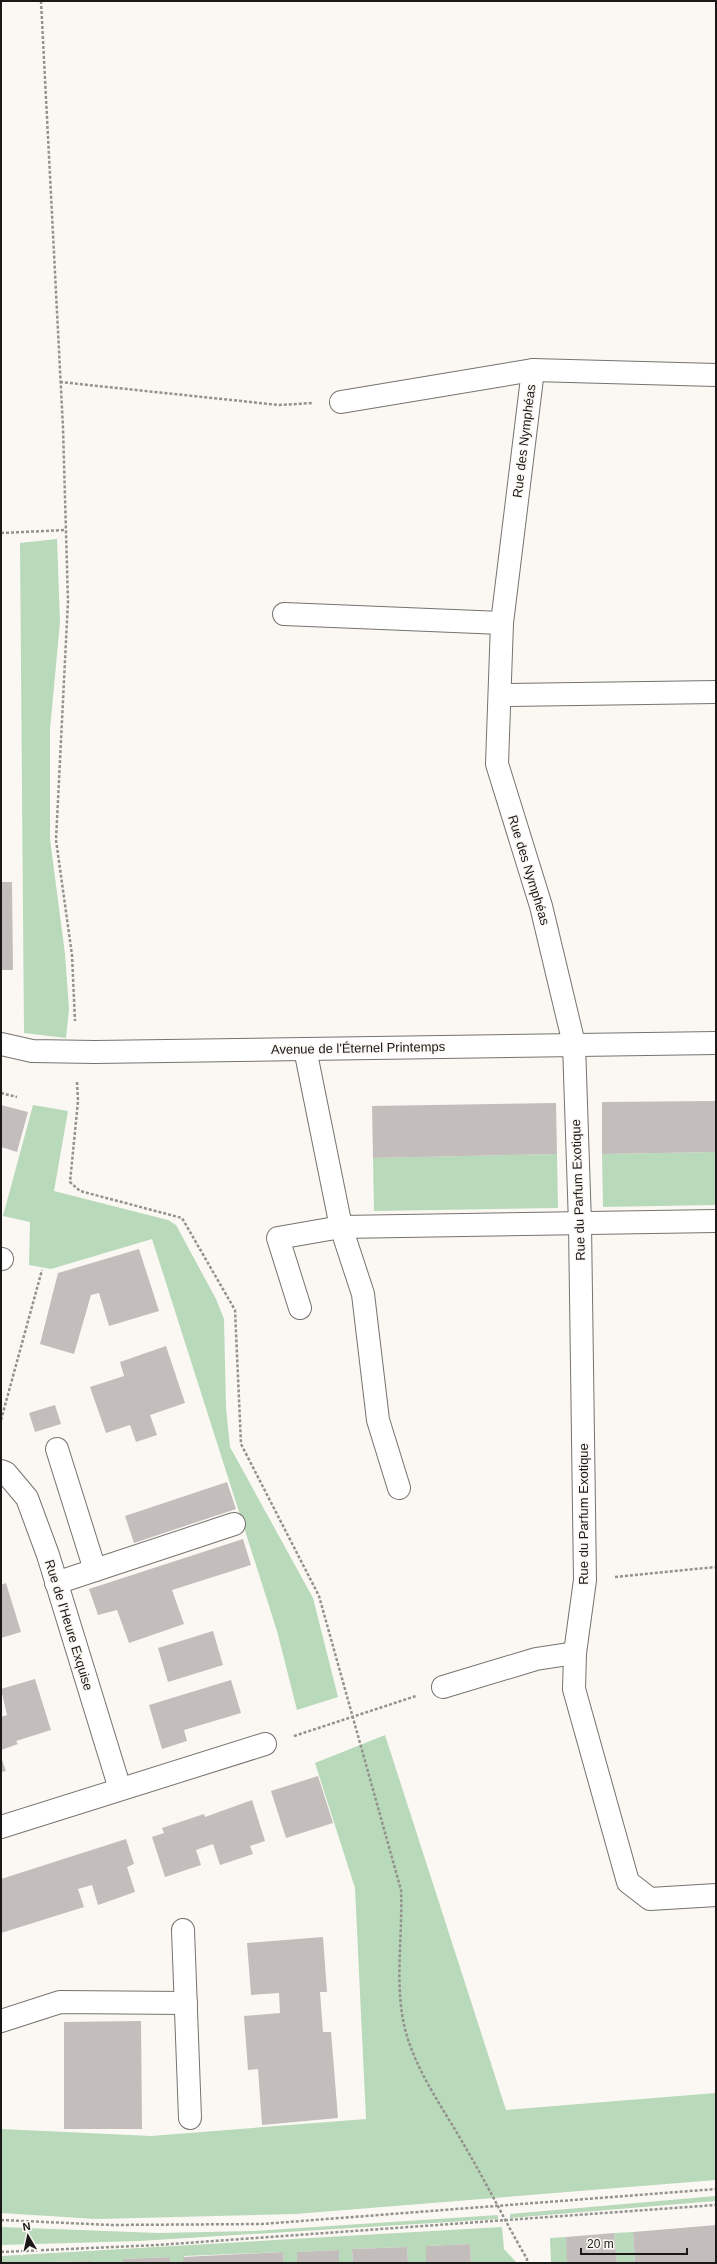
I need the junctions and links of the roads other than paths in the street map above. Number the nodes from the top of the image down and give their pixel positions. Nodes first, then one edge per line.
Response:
1 (533, 370) junction
2 (716, 375) edge
3 (341, 402) road end
4 (284, 614) dead end
5 (502, 623) junction
6 (716, 692) edge
7 (500, 695) junction
8 (716, 1042) edge
9 (1, 1044) edge
10 (574, 1044) junction
11 (305, 1049) junction
12 (716, 1221) edge
13 (580, 1224) junction
14 (341, 1226) junction
15 (300, 1308) dead end
16 (57, 1449) dead end
17 (1, 1471) edge
18 (399, 1488) dead end
19 (234, 1524) dead end
20 (95, 1570) junction
21 (56, 1583) junction
22 (576, 1653) junction
23 (443, 1687) road end
24 (266, 1744) road end
25 (120, 1789) junction
26 (1, 1827) edge
27 (716, 1894) edge
28 (183, 1930) dead end
29 (186, 2003) junction
30 (1, 2021) edge
31 (190, 2118) dead end

1 - 2 street, Rue des Nymphéas
1 - 3 street
1 - 5 street, Rue des Nymphéas
4 - 5 street
5 - 7 street, Rue des Nymphéas
6 - 7 street
7 - 10 street, Rue des Nymphéas
8 - 10 street, Avenue de l'Éternel Printemps
9 - 11 street, Avenue de l'Éternel Printemps
10 - 11 street, Avenue de l'Éternel Printemps
10 - 13 street, Rue du Parfum Exotique
11 - 14 street
12 - 13 street
13 - 14 street
13 - 22 street, Rue du Parfum Exotique
14 - 15 street
14 - 18 street
16 - 20 street
17 - 21 street, Rue de l'Heure Exquise
19 - 20 street
20 - 21 street
21 - 25 street, Rue de l'Heure Exquise
22 - 23 street
22 - 27 street, Rue du Parfum Exotique
24 - 25 street
25 - 26 street
28 - 29 street
29 - 30 street
29 - 31 street

